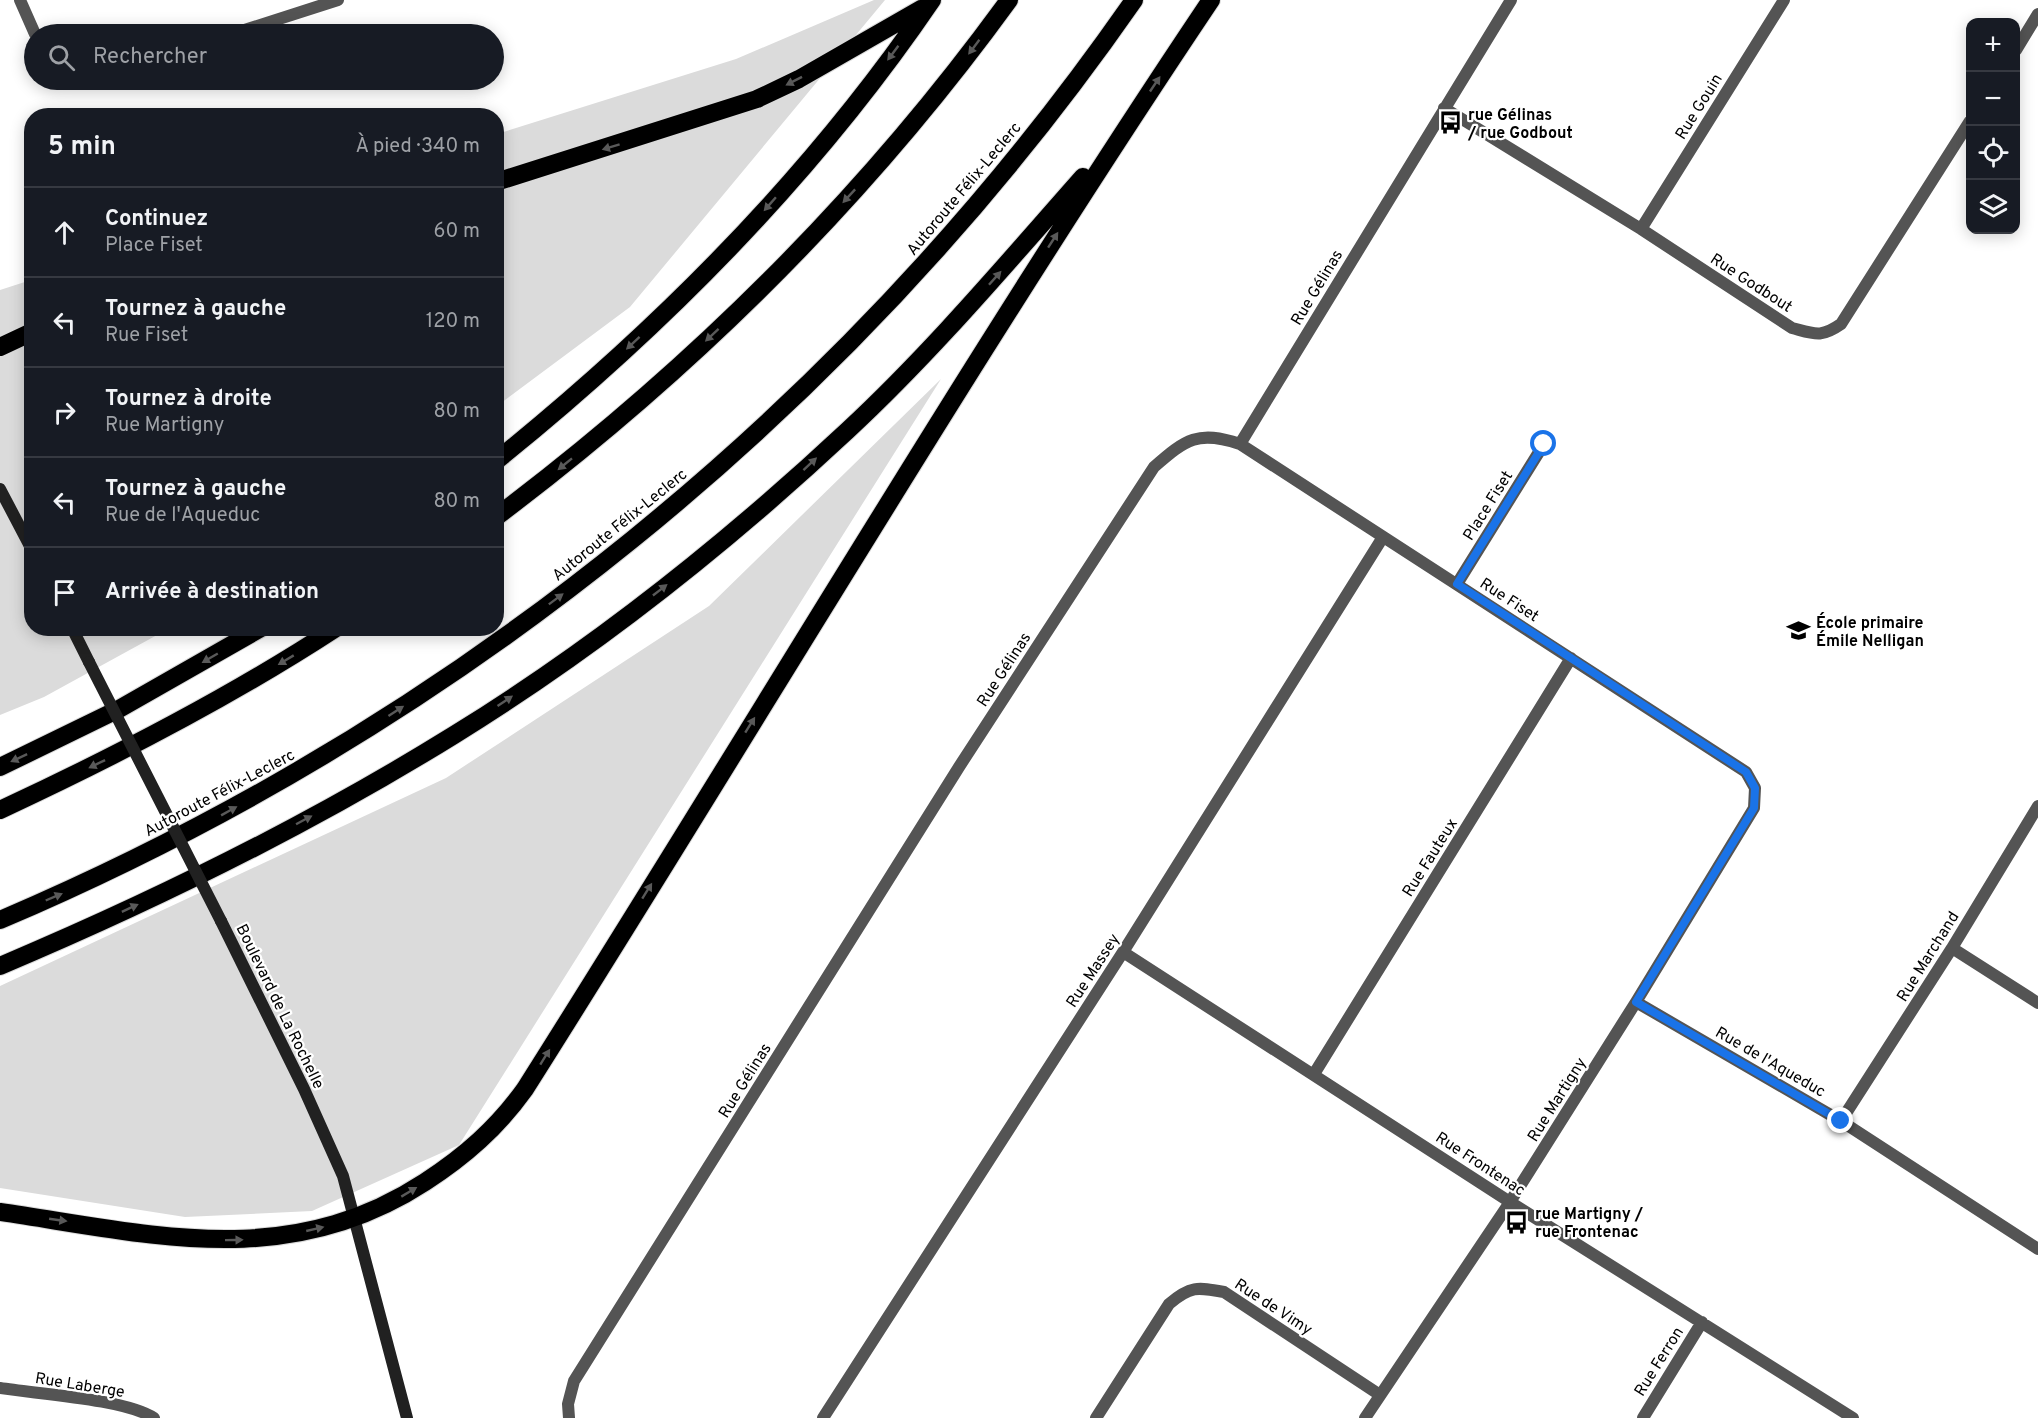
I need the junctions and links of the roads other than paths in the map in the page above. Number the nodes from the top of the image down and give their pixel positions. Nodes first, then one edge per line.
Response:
1 (20, 0) edge
2 (338, 0) edge
3 (1009, 0) edge
4 (1134, 0) edge
5 (1211, 0) edge
6 (1511, 0) edge
7 (1784, 0) edge
8 (930, 3) edge
9 (2038, 14) edge
10 (31, 24) edge
11 (263, 24) edge
12 (2020, 43) edge
13 (1444, 108) junction
14 (1968, 126) edge
15 (1122, 133) junction
16 (504, 179) edge
17 (1641, 229) junction
18 (24, 336) edge
19 (0, 347) edge
20 (1240, 444) junction
21 (1544, 444) dead end
22 (504, 454) edge
23 (0, 489) edge
24 (504, 511) edge
25 (24, 535) edge
26 (1383, 537) junction
27 (1457, 584) junction
28 (76, 636) edge
29 (247, 636) edge
30 (323, 636) edge
31 (1570, 658) junction
32 (0, 766) edge
33 (1755, 788) joint
34 (2038, 806) edge
35 (0, 810) edge
36 (0, 920) edge
37 (1952, 948) junction
38 (1123, 952) junction
39 (0, 966) edge
40 (1636, 1002) junction
41 (2038, 1003) edge
42 (1314, 1074) junction
43 (1841, 1121) junction
44 (1509, 1202) junction
45 (0, 1212) edge
46 (356, 1218) junction
47 (2038, 1249) edge
48 (1702, 1322) junction
49 (0, 1388) edge
50 (1380, 1395) junction
51 (154, 1418) edge
52 (407, 1418) edge
53 (568, 1418) edge
54 (823, 1418) edge
55 (1096, 1418) edge
56 (1365, 1418) edge
57 (1643, 1418) edge
58 (1853, 1418) edge

1 - 10 street
2 - 11 street
3 -> 24 highway
36 -> 4 highway, Autoroute Félix-Leclerc
15 -> 5 highway
6 - 13 street, Rue Gélinas
7 - 17 street, Rue Gouin
8 -> 16 highway
8 -> 22 highway
9 - 12 street
13 - 17 street, Rue Godbout
13 - 20 street, Rue Gélinas
14 - 17 street, Rue Godbout
39 -> 15 highway
46 -> 15 highway
18 - 19 highway
20 - 26 street, Rue Fiset
20 - 53 street, Rue Gélinas
21 - 27 street, Place Fiset
23 - 25 street
26 - 27 street, Rue Fiset
26 - 38 street, Rue Massey
27 - 31 street, Rue Fiset
28 - 46 street, Boulevard de La Rochelle, bridge
29 -> 32 highway
30 -> 35 highway
31 - 33 street, Rue Fiset
31 - 42 street, Rue Fauteux
33 - 40 street, Rue Martigny
34 - 37 street, Rue Marchand
37 - 41 street
37 - 43 street, Rue Marchand
38 - 42 street, Rue Frontenac
38 - 54 street, Rue Massey
40 - 43 street, Rue de l'Aqueduc
40 - 44 street, Rue Martigny
42 - 44 street, Rue Frontenac
43 - 47 street, Rue de l'Aqueduc
44 - 48 street, Rue Frontenac
44 - 50 street, Rue Martigny
45 -> 46 highway
46 - 52 street, Boulevard de La Rochelle
48 - 57 street, Rue Ferron
48 - 58 street, Rue Frontenac
49 - 51 street, Rue Laberge
50 - 55 street, Rue de Vimy
50 - 56 street, Rue Martigny

